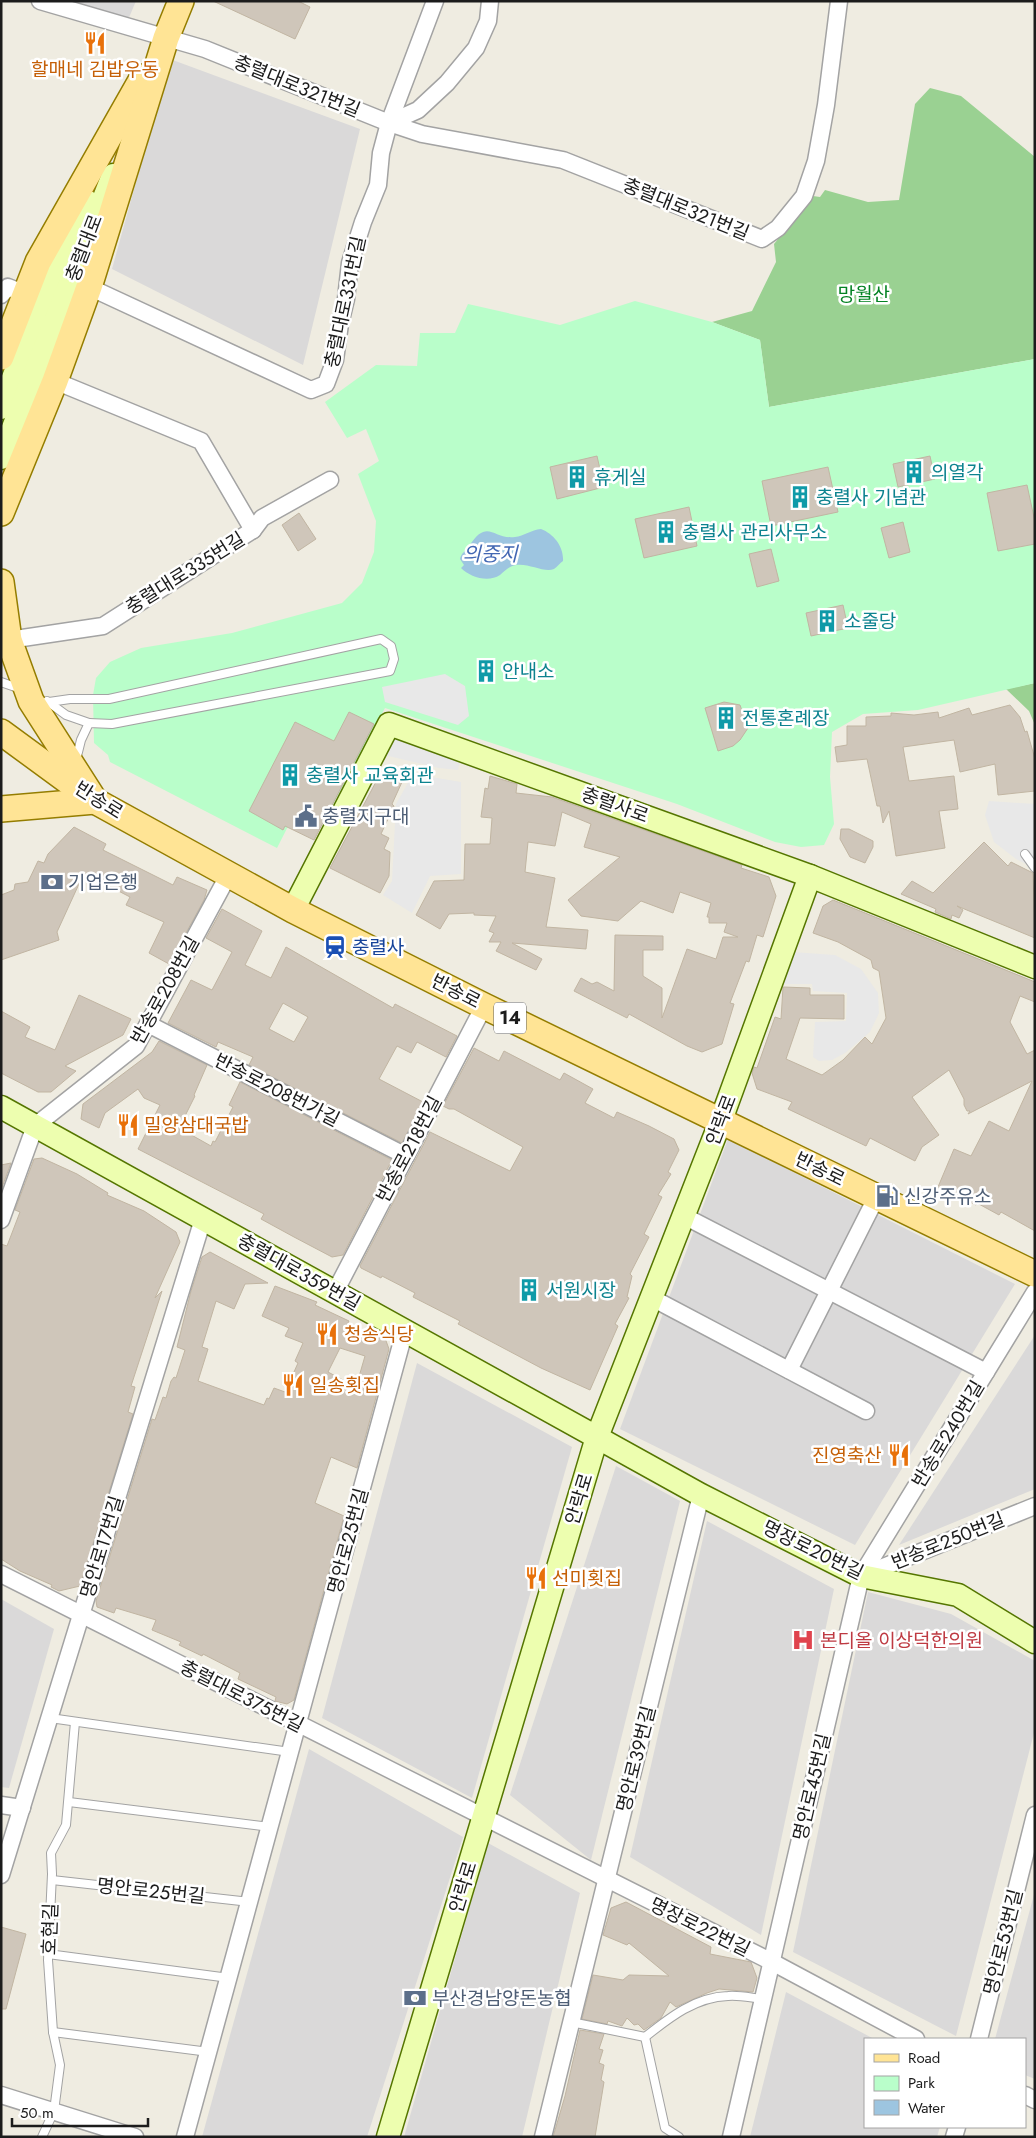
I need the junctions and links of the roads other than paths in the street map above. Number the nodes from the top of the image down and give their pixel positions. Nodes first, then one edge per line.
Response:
1 (40, 1) edge
2 (181, 1) edge
3 (435, 1) edge
4 (490, 1) edge
5 (839, 1) edge
6 (166, 38) junction
7 (389, 123) junction
8 (89, 288) junction
9 (13, 295) edge
10 (1, 357) edge
11 (55, 381) junction
12 (1, 408) edge
13 (1, 458) edge
14 (330, 480) dead end
15 (1, 513) edge
16 (253, 530) junction
17 (1, 582) edge
18 (10, 640) junction
19 (1, 682) edge
20 (38, 696) junction
21 (89, 722) junction
22 (1, 732) edge
23 (75, 769) junction
24 (95, 801) junction
25 (1, 809) edge
26 (1024, 854) dead end
27 (1035, 868) edge
28 (229, 874) junction
29 (810, 876) junction
30 (293, 910) junction
31 (1035, 967) edge
32 (484, 1006) junction
33 (148, 1024) junction
34 (1, 1107) edge
35 (721, 1120) junction
36 (35, 1126) junction
37 (406, 1156) junction
38 (877, 1196) junction
39 (684, 1216) junction
40 (203, 1219) junction
41 (1, 1220) edge
42 (1035, 1274) edge
43 (828, 1290) junction
44 (335, 1292) junction
45 (1035, 1292) edge
46 (652, 1298) junction
47 (405, 1330) junction
48 (789, 1370) junction
49 (986, 1372) junction
50 (866, 1411) dead end
51 (598, 1437) junction
52 (701, 1495) junction
53 (1035, 1506) edge
54 (1, 1574) edge
55 (861, 1576) junction
56 (81, 1615) junction
57 (1035, 1642) edge
58 (50, 1718) junction
59 (75, 1722) junction
60 (298, 1724) junction
61 (290, 1752) junction
62 (69, 1802) junction
63 (1, 1805) edge
64 (22, 1808) junction
65 (1035, 1815) edge
66 (484, 1818) junction
67 (270, 1827) junction
68 (1, 1875) edge
69 (52, 1880) junction
70 (606, 1880) junction
71 (250, 1902) junction
72 (48, 1954) junction
73 (772, 1962) junction
74 (229, 1978) junction
75 (763, 1999) junction
76 (571, 2022) junction
77 (53, 2032) junction
78 (645, 2037) junction
79 (914, 2038) edge
80 (979, 2038) edge
81 (209, 2052) junction
82 (1, 2095) edge
83 (54, 2112) junction
84 (42, 2137) edge
85 (135, 2137) edge
86 (186, 2137) edge
87 (388, 2137) edge
88 (543, 2137) edge
89 (679, 2137) edge
90 (730, 2137) edge

1 - 6 street, 충렬대로321번길
2 - 6 main road, 충렬대로
3 - 7 street, 충렬대로331번길
4 - 7 street
5 - 7 street, 충렬대로321번길
6 - 7 street, 충렬대로321번길
6 - 8 main road
6 - 9 main road
6 - 12 main road, 충렬대로
6 - 13 main road, 충렬대로
7 - 8 street, 충렬대로331번길
8 - 11 main road
9 - 10 main road
11 - 15 main road
11 - 16 street, 충렬대로335번길
14 - 16 street
16 - 18 street, 충렬대로335번길
17 - 18 main road
18 - 20 main road
19 - 20 lane
20 - 21 lane
20 - 21 lane
20 - 23 main road
21 - 23 lane
22 - 24 main road, 반송로 / 14
23 - 24 main road
24 - 25 main road
24 - 28 main road, 반송로 / 14
26 - 27 lane
28 - 30 main road, 반송로 / 14
28 - 33 street, 반송로208번길
29 - 30 main road, 충렬사로
29 - 31 main road, 충렬사로
29 - 35 main road, 안락로
30 - 32 main road, 반송로 / 14
32 - 35 main road, 반송로 / 14
32 - 37 street, 반송로218번길
33 - 36 street, 반송로208번길
33 - 37 street, 반송로208번가길
34 - 36 main road, 충렬대로359번길
35 - 38 main road, 반송로 / 14
35 - 39 main road, 안락로
36 - 40 main road, 충렬대로359번길
36 - 41 street
37 - 44 street, 반송로218번길
38 - 42 main road, 반송로 / 14
38 - 43 street
39 - 43 street
39 - 46 main road, 안락로
40 - 44 main road, 충렬대로359번길
40 - 56 street, 명안로17번길
43 - 48 street
43 - 49 street
44 - 47 main road, 충렬대로359번길
45 - 49 street, 반송로240번길
46 - 48 street
46 - 51 main road, 안락로
47 - 51 main road, 충렬대로359번길
47 - 60 street, 명안로25번길
48 - 50 street
49 - 55 street, 반송로240번길
51 - 52 main road, 명장로20번길
51 - 66 main road, 안락로
52 - 55 main road, 명장로20번길
52 - 70 street, 명안로39번길
53 - 55 street, 반송로250번길
54 - 56 street, 충렬대로375번길
55 - 57 main road, 명장로20번길
55 - 73 street, 명안로45번길
56 - 58 street, 명안로17번길
56 - 60 street, 충렬대로375번길
58 - 59 lane
58 - 64 street, 명안로17번길
59 - 61 lane
59 - 62 lane, 호현길
60 - 61 street, 명안로25번길
60 - 66 street, 충렬대로375번길
61 - 67 street, 명안로25번길
62 - 67 lane
62 - 69 lane, 호현길
63 - 64 street
64 - 68 street, 명안로17번길
65 - 80 street, 명안로53번길
66 - 70 street, 명장로22번길
66 - 87 main road, 안락로
67 - 71 street, 명안로25번길
69 - 71 lane, 명안로25번길
69 - 72 lane, 호현길
70 - 73 street, 명장로22번길
70 - 76 street, 명안로39번길
71 - 74 street, 명안로25번길
72 - 74 lane
72 - 77 lane, 호현길
73 - 75 street, 명안로45번길
73 - 79 street, 명장로22번길
74 - 81 street, 명안로25번길
75 - 78 lane
75 - 90 street, 명안로45번길
76 - 78 lane
76 - 88 street, 명안로39번길
77 - 81 lane
77 - 83 lane, 호현길
78 - 89 lane
81 - 86 street, 명안로25번길
82 - 83 street
83 - 84 lane, 호현길
83 - 85 street

